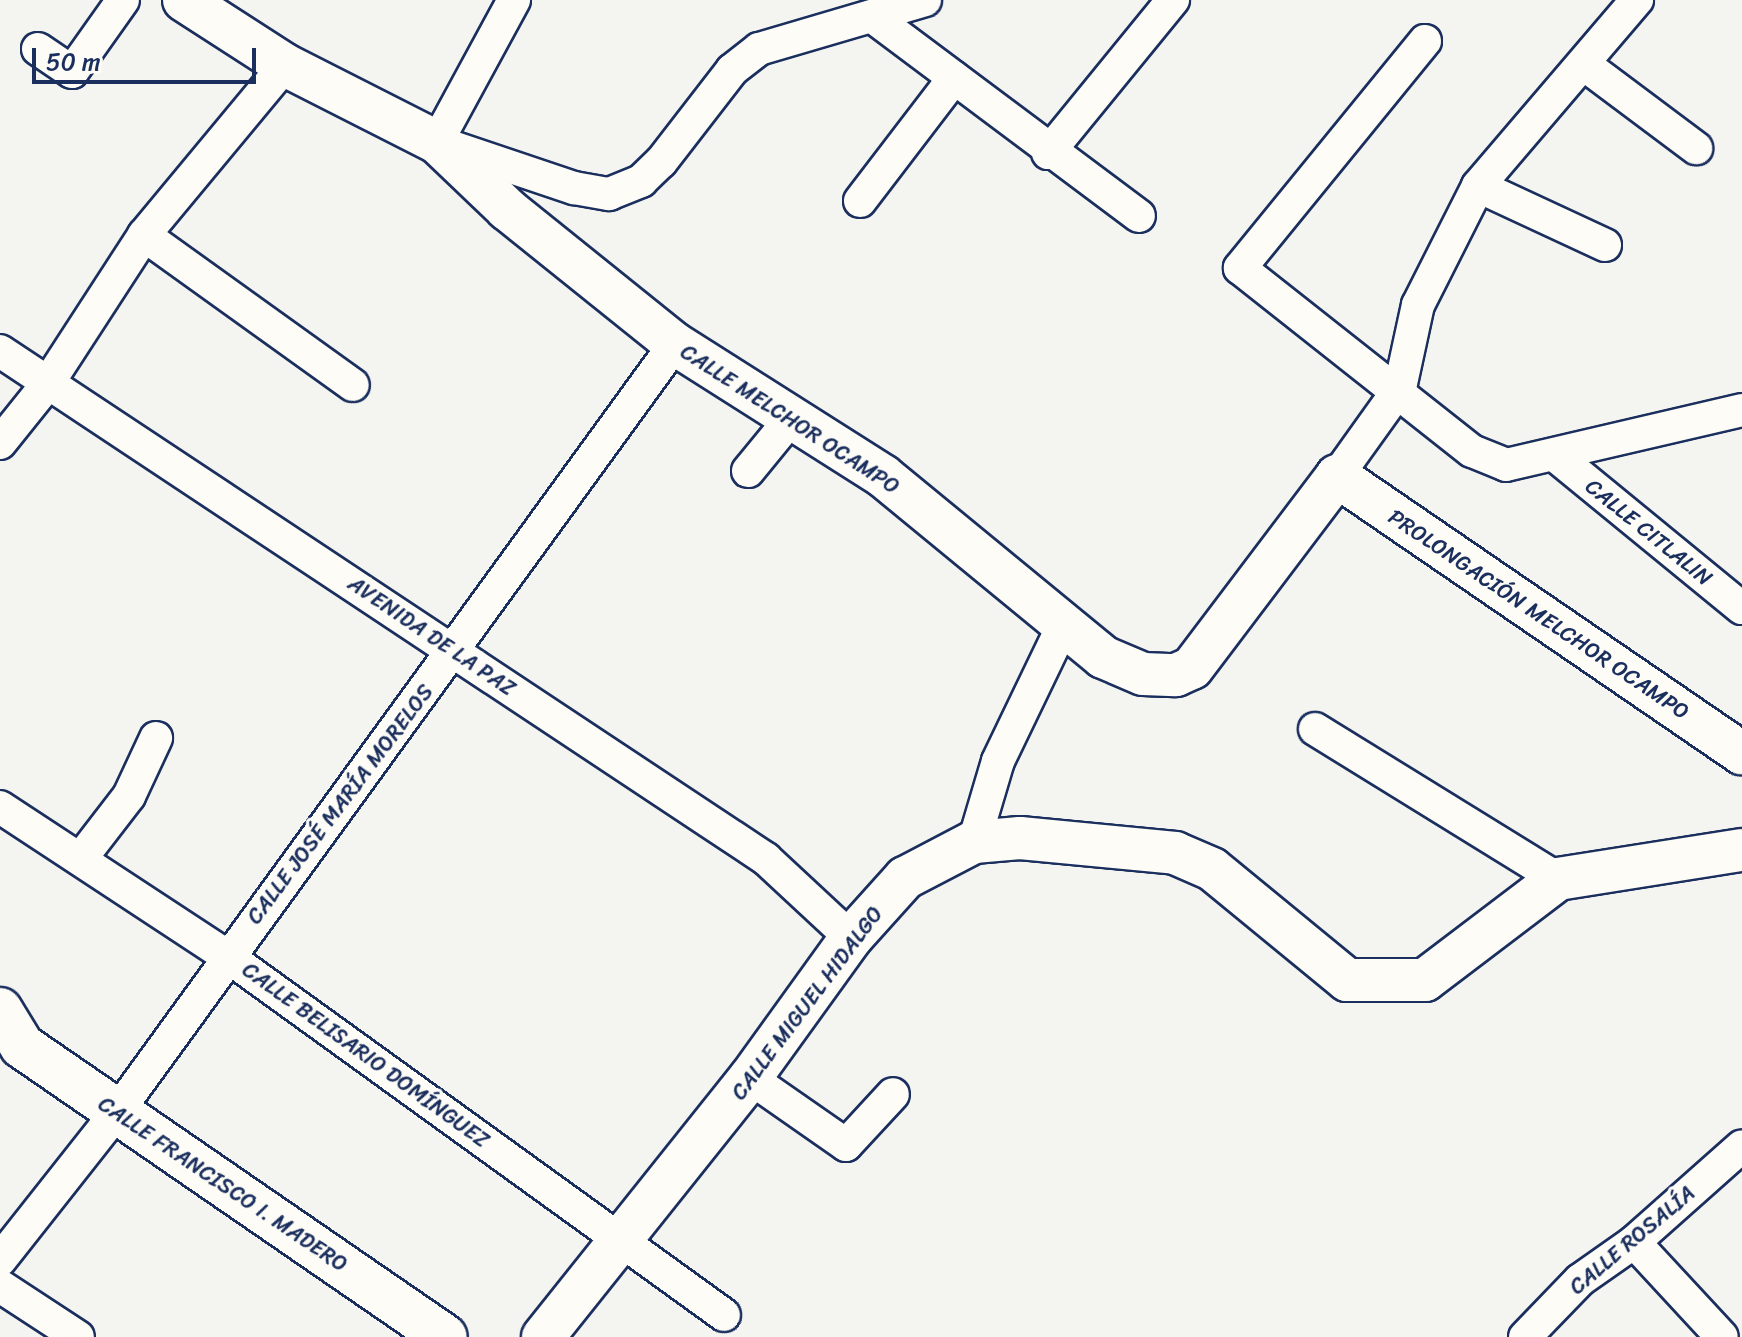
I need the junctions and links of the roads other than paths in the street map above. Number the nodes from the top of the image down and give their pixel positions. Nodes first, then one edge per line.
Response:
1 (123, 0) edge
2 (184, 0) edge
3 (514, 0) edge
4 (925, 0) edge
5 (1173, 0) edge
6 (1637, 0) edge
7 (873, 17) junction
8 (1425, 41) dead end
9 (38, 49) dead end
10 (285, 65) junction
11 (1585, 65) junction
12 (954, 78) junction
13 (437, 142) junction
14 (1696, 148) dead end
15 (1048, 153) junction
16 (1478, 186) junction
17 (860, 201) dead end
18 (1139, 216) dead end
19 (144, 235) junction
20 (1605, 245) dead end
21 (675, 344) junction
22 (0, 351) edge
23 (48, 383) junction
24 (353, 385) dead end
25 (1400, 388) junction
26 (1729, 413) edge
27 (793, 416) junction
28 (1742, 438) edge
29 (0, 443) edge
30 (1556, 456) junction
31 (748, 471) dead end
32 (1337, 476) junction
33 (1742, 608) edge
34 (1064, 624) junction
35 (455, 650) junction
36 (1315, 729) dead end
37 (156, 738) dead end
38 (1742, 753) edge
39 (0, 807) edge
40 (974, 842) junction
41 (1742, 850) edge
42 (82, 857) junction
43 (1558, 879) junction
44 (851, 938) junction
45 (227, 956) junction
46 (0, 1010) edge
47 (11, 1039) edge
48 (750, 1078) junction
49 (893, 1094) dead end
50 (117, 1112) junction
51 (1742, 1146) edge
52 (625, 1240) junction
53 (1634, 1242) junction
54 (0, 1260) edge
55 (0, 1286) edge
56 (724, 1315) dead end
57 (78, 1337) edge
58 (445, 1337) edge
59 (543, 1337) edge
60 (1525, 1337) edge
61 (1722, 1337) edge

1 - 9 street
2 - 10 street, CALLE MELCHOR OCAMPO
3 - 13 street
4 - 7 street
5 - 15 street
6 - 11 street
7 - 12 street
7 - 13 street
8 - 25 street
10 - 13 street, CALLE MELCHOR OCAMPO
10 - 19 street
11 - 14 street
11 - 16 street
12 - 15 street
12 - 17 street
13 - 21 street, CALLE MELCHOR OCAMPO
15 - 18 street
16 - 20 street
16 - 25 street
19 - 23 street
19 - 24 street
21 - 27 street, CALLE MELCHOR OCAMPO
21 - 35 street, CALLE JOSÉ MARÍA MORELOS
22 - 23 street, AVENIDA DE LA PAZ
23 - 29 street
23 - 35 street, AVENIDA DE LA PAZ
25 - 30 street
25 - 32 street, CALLE MELCHOR OCAMPO
26 - 28 street
26 - 30 street
27 - 31 street
27 - 34 street, CALLE MELCHOR OCAMPO
30 - 33 street, CALLE CITLALIN
32 - 34 street, CALLE MELCHOR OCAMPO
32 - 38 street, PROLONGACIÓN MELCHOR OCAMPO
34 - 40 street
35 - 44 street, AVENIDA DE LA PAZ
35 - 45 street, CALLE JOSÉ MARÍA MORELOS
36 - 43 street
37 - 42 street
39 - 42 street, CALLE BELISARIO DOMÍNGUEZ
40 - 43 street
40 - 44 street, CALLE MIGUEL HIDALGO
41 - 43 street
42 - 45 street, CALLE BELISARIO DOMÍNGUEZ
44 - 48 street, CALLE MIGUEL HIDALGO
45 - 50 street, CALLE JOSÉ MARÍA MORELOS
45 - 52 street, CALLE BELISARIO DOMÍNGUEZ
46 - 47 main road
47 - 50 main road, CALLE FRANCISCO I. MADERO
48 - 49 street
48 - 52 street, CALLE MIGUEL HIDALGO
50 - 54 street, CALLE JOSÉ MARÍA MORELOS
50 - 58 main road, CALLE FRANCISCO I. MADERO
51 - 53 street, CALLE ROSALÍA
52 - 56 street, CALLE BELISARIO DOMÍNGUEZ
52 - 59 street, CALLE MIGUEL HIDALGO
53 - 60 street, CALLE ROSALÍA
53 - 61 street
55 - 57 street

